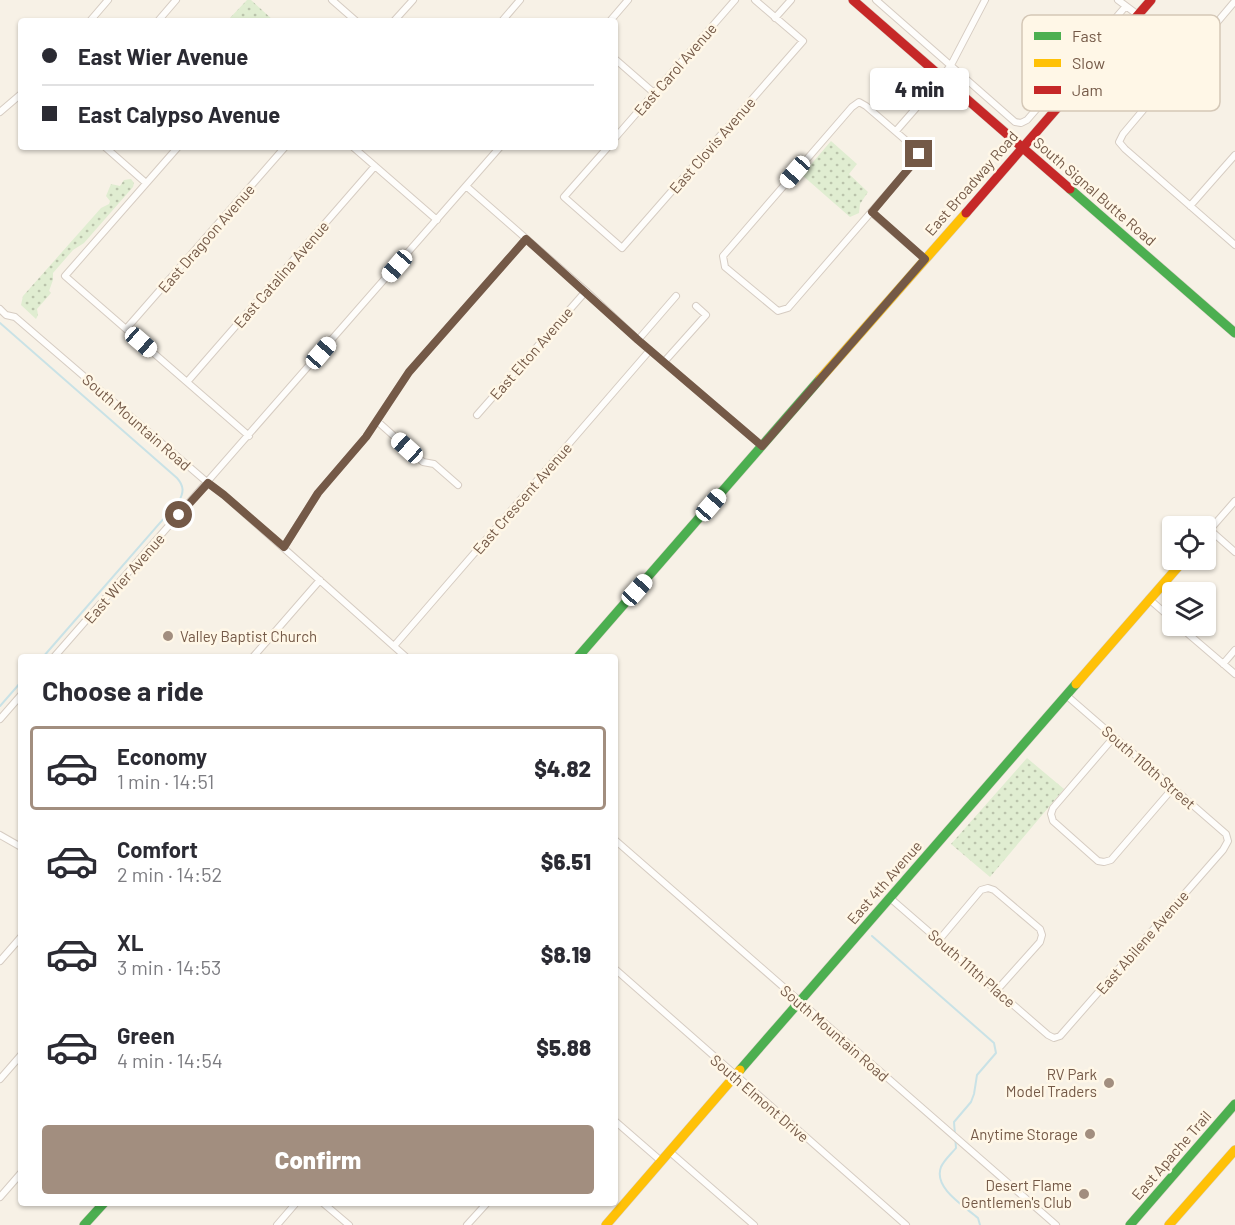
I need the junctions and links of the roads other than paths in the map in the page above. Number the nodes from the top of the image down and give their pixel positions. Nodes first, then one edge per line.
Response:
1 (108, 0) edge
2 (176, 0) edge
3 (332, 0) edge
4 (412, 0) edge
5 (520, 0) edge
6 (628, 0) edge
7 (735, 0) edge
8 (755, 0) edge
9 (791, 0) edge
10 (853, 0) edge
11 (876, 0) edge
12 (985, 0) edge
13 (1118, 0) edge
14 (1151, 0) edge
15 (1235, 1) edge
16 (1126, 6) junction
17 (1118, 15) edge
18 (1138, 15) joint
19 (93, 18) edge
20 (161, 18) edge
21 (348, 18) edge
22 (397, 18) edge
23 (505, 18) edge
24 (613, 18) edge
25 (776, 18) junction
26 (1220, 19) edge
27 (618, 62) edge
28 (951, 65) junction
29 (941, 77) junction
30 (654, 93) junction
31 (18, 97) edge
32 (1035, 111) edge
33 (1054, 111) edge
34 (1142, 111) edge
35 (0, 112) edge
36 (1022, 123) joint
37 (896, 131) junction
38 (618, 135) edge
39 (1022, 147) junction
40 (108, 150) edge
41 (175, 150) edge
42 (282, 150) edge
43 (356, 150) edge
44 (497, 150) edge
45 (605, 150) edge
46 (1235, 155) edge
47 (375, 166) junction
48 (146, 183) junction
49 (466, 186) junction
50 (1190, 206) junction
51 (872, 212) junction
52 (437, 220) junction
53 (526, 239) junction
54 (1235, 245) edge
55 (925, 259) junction
56 (586, 291) junction
57 (676, 296) dead end
58 (696, 306) dead end
59 (0, 309) edge
60 (126, 329) junction
61 (1235, 333) edge
62 (638, 340) junction
63 (650, 350) junction
64 (664, 362) junction
65 (187, 382) junction
66 (477, 416) dead end
67 (377, 421) junction
68 (249, 436) junction
69 (762, 446) junction
70 (208, 483) junction
71 (458, 485) dead end
72 (1235, 501) edge
73 (1216, 523) edge
74 (1216, 538) edge
75 (284, 547) junction
76 (1235, 552) edge
77 (1175, 570) edge
78 (320, 580) junction
79 (1149, 599) junction
80 (1162, 610) edge
81 (1191, 636) edge
82 (394, 646) junction
83 (1235, 650) edge
84 (57, 654) edge
85 (256, 654) edge
86 (403, 654) edge
87 (581, 654) edge
88 (1223, 664) junction
89 (1235, 674) edge
90 (1066, 696) junction
91 (18, 698) edge
92 (0, 719) edge
93 (1114, 737) junction
94 (1173, 788) junction
95 (1, 838) edge
96 (1228, 841) joint
97 (618, 843) edge
98 (18, 844) edge
99 (890, 898) junction
100 (18, 940) edge
101 (939, 940) junction
102 (0, 961) edge
103 (618, 972) edge
104 (998, 990) junction
105 (800, 1002) junction
106 (1054, 1038) joint
107 (18, 1058) edge
108 (735, 1076) junction
109 (0, 1079) edge
110 (1235, 1104) edge
111 (618, 1124) edge
112 (1235, 1149) edge
113 (670, 1152) junction
114 (661, 1161) junction
115 (18, 1176) edge
116 (0, 1197) edge
117 (101, 1206) edge
118 (293, 1206) edge
119 (327, 1206) edge
120 (484, 1206) edge
121 (84, 1225) edge
122 (277, 1225) edge
123 (349, 1225) edge
124 (467, 1225) edge
125 (607, 1225) edge
126 (754, 1225) edge
127 (906, 1225) edge
128 (1056, 1225) edge
129 (1130, 1225) edge
130 (1169, 1225) edge

1 - 19 street
2 - 20 street
3 - 21 street
4 - 22 street
5 - 23 street
6 - 24 street
7 - 30 street, East Carol Avenue
8 - 25 street
9 - 25 street
10 - 29 main road, South Signal Butte Road
11 - 28 street, South Signal Butte Road
12 - 28 street
13 - 16 street
14 - 18 main road, East Broadway Road
15 - 26 street
16 - 17 street, East Broadway Road
16 - 18 street
25 - 45 street, East Clovis Avenue
27 - 30 street
28 - 29 street
28 - 36 street, South Signal Butte Road
29 - 37 street
29 - 39 main road, South Signal Butte Road
30 - 38 street, East Carol Avenue
31 - 35 street
32 - 36 street, East Broadway Road
33 - 39 main road, East Broadway Road
34 - 50 street
37 - 51 street
37 - 51 street
39 - 55 main road, East Broadway Road
39 - 61 main road, South Signal Butte Road
40 - 48 street
41 - 48 street
42 - 60 street, East Dragoon Avenue
43 - 47 street
44 - 49 street, East Wier Avenue
46 - 50 street
47 - 52 street
47 - 65 street, East Catalina Avenue
48 - 60 street
49 - 52 street, East Wier Avenue
49 - 53 street
50 - 54 street
51 - 55 street
52 - 68 street, East Wier Avenue
53 - 56 street
53 - 67 street
55 - 69 main road, East Broadway Road
56 - 62 street
56 - 66 street, East Elton Avenue
57 - 62 street
58 - 64 street
59 - 70 street, South Mountain Road
60 - 65 street
62 - 63 street
63 - 64 street
63 - 82 street, East Crescent Avenue
64 - 69 street
65 - 68 street
67 - 71 street
67 - 75 street
68 - 70 street, East Wier Avenue
69 - 87 main road, East Broadway Road
70 - 75 street, South Mountain Road
70 - 84 street, East Wier Avenue
72 - 73 street
74 - 76 street
75 - 78 street, South Mountain Road
77 - 79 main road, East 4th Avenue
78 - 82 street, South Mountain Road
78 - 85 street
79 - 80 street
79 - 90 main road, East 4th Avenue
81 - 88 street
82 - 86 street, South Mountain Road
83 - 88 street
88 - 89 street
90 - 93 street, South 110th Street
90 - 99 main road, East 4th Avenue
91 - 92 street
93 - 94 street, South 110th Street
93 - 94 street
94 - 96 street, South 110th Street
95 - 98 street
96 - 106 street, East Abilene Avenue
97 - 105 street, South Mountain Road
99 - 101 street, South 111th Place
99 - 105 main road, East 4th Avenue
100 - 102 street
101 - 104 street, South 111th Place
101 - 104 street
103 - 108 street, South Elmont Drive
104 - 106 street, South 111th Place
105 - 108 main road, East 4th Avenue
105 - 128 street, South Mountain Road
107 - 109 street
108 - 113 main road, East 4th Avenue
108 - 127 street, South Elmont Drive
110 - 129 main road, East Apache Trail
111 - 114 street
112 - 130 main road
113 - 114 main road, East 4th Avenue
113 - 126 street
114 - 125 main road, East 4th Avenue
115 - 116 street
117 - 121 main road
118 - 122 street
119 - 123 street
120 - 124 street

